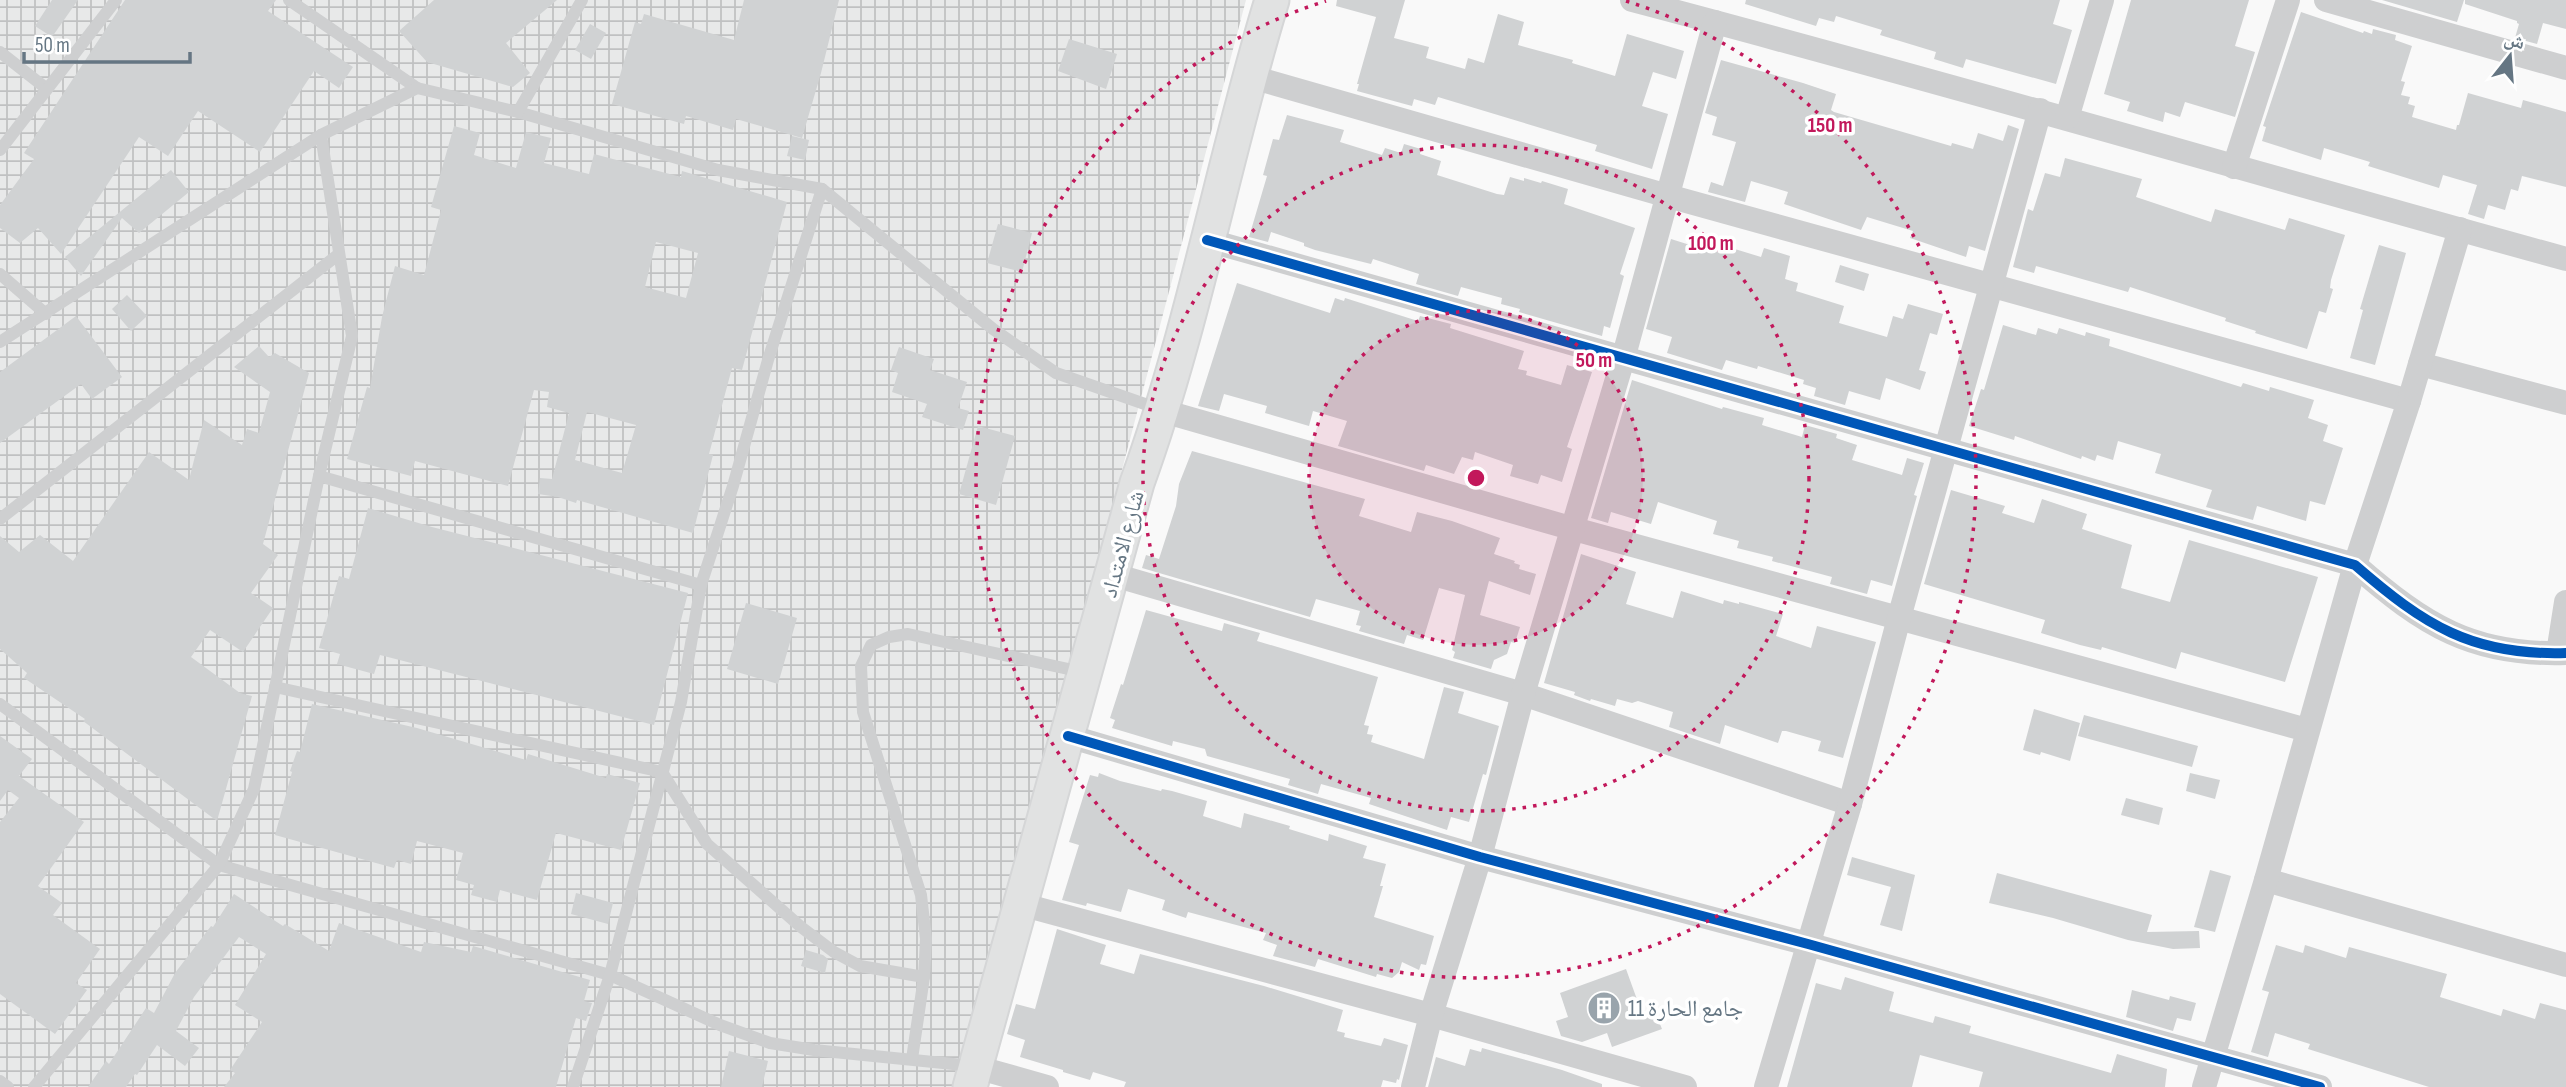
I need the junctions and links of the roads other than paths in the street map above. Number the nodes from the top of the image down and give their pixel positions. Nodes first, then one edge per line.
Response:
1 (116, 0) edge
2 (289, 0) edge
3 (582, 0) edge
4 (1272, 0) edge
5 (1632, 0) edge
6 (2102, 0) edge
7 (2288, 0) edge
8 (2326, 0) edge
9 (1681, 6) edge
10 (1715, 22) junction
11 (0, 52) edge
12 (2566, 68) edge
13 (1248, 76) junction
14 (417, 88) junction
15 (47, 89) junction
16 (2040, 110) junction
17 (518, 112) junction
18 (2067, 118) junction
19 (321, 135) junction
20 (0, 150) edge
21 (2234, 167) junction
22 (822, 189) junction
23 (1668, 196) junction
24 (2460, 229) junction
25 (1208, 240) junction
26 (339, 254) junction
27 (2566, 259) edge
28 (0, 274) edge
29 (1991, 285) junction
30 (46, 314) junction
31 (0, 342) edge
32 (1623, 359) junction
33 (2420, 364) junction
34 (2409, 401) junction
35 (2566, 403) edge
36 (1163, 411) junction
37 (1945, 449) junction
38 (319, 476) junction
39 (0, 519) edge
40 (1574, 529) junction
41 (2355, 565) junction
42 (1114, 575) junction
43 (701, 584) junction
44 (2566, 602) edge
45 (1899, 618) junction
46 (2562, 653) edge
47 (1086, 673) junction
48 (275, 687) junction
49 (1523, 694) junction
50 (0, 704) edge
51 (2307, 730) junction
52 (1068, 736) junction
53 (662, 772) junction
54 (1850, 804) junction
55 (1480, 857) junction
56 (219, 865) junction
57 (2266, 880) junction
58 (1020, 904) junction
59 (1808, 944) junction
60 (2566, 965) edge
61 (610, 975) junction
62 (924, 977) junction
63 (1431, 1015) junction
64 (2213, 1056) junction
65 (912, 1059) junction
66 (973, 1077) edge
67 (0, 1081) edge
68 (8, 1087) edge
69 (34, 1087) edge
70 (573, 1087) edge
71 (1047, 1087) edge
72 (1413, 1087) edge
73 (1685, 1087) edge
74 (1766, 1087) edge
75 (2204, 1087) edge
76 (2320, 1087) edge

1 - 15 lane
2 - 14 lane
3 - 17 lane
4 - 13 street, شارع الامتداد
5 - 9 street
6 - 18 street
7 - 21 street
8 - 12 street
9 - 10 street
10 - 16 street
10 - 23 street
11 - 15 lane
13 - 23 street
13 - 25 street, شارع الامتداد
14 - 17 lane
14 - 19 lane
15 - 20 lane
16 - 18 street
16 - 29 street
17 - 22 lane
18 - 21 street
19 - 26 lane
19 - 30 lane
21 - 24 street
22 - 36 lane
22 - 43 lane
23 - 29 street
23 - 32 street
24 - 27 street
24 - 33 street
25 - 32 street
25 - 36 street, شارع الامتداد
26 - 38 lane
26 - 39 lane
28 - 30 lane
29 - 34 street
29 - 37 street
30 - 31 lane
32 - 37 street
32 - 40 street
33 - 34 street
33 - 35 street
34 - 41 street
36 - 40 street
36 - 42 street, شارع الامتداد
37 - 41 street
37 - 45 street
38 - 43 lane
38 - 48 lane
40 - 45 street
40 - 49 street
41 - 46 street
41 - 51 street
42 - 47 street, شارع الامتداد
42 - 49 street
43 - 53 lane
44 - 46 street
45 - 51 street
45 - 54 street
47 - 52 street, شارع الامتداد
47 - 62 lane
48 - 53 lane
48 - 56 lane
49 - 54 street
49 - 55 street
50 - 56 lane
51 - 57 street
52 - 55 street
52 - 58 street, شارع الامتداد
53 - 61 lane
53 - 62 lane
54 - 59 street
55 - 59 street
55 - 63 street
56 - 61 lane
56 - 69 lane
57 - 60 street
57 - 64 street
58 - 63 street
58 - 66 street, شارع الامتداد
59 - 64 street
59 - 74 street
61 - 65 lane
61 - 70 lane
62 - 65 lane
63 - 72 street
63 - 73 street
64 - 75 street
64 - 76 street
65 - 66 lane
66 - 71 street
67 - 68 lane

